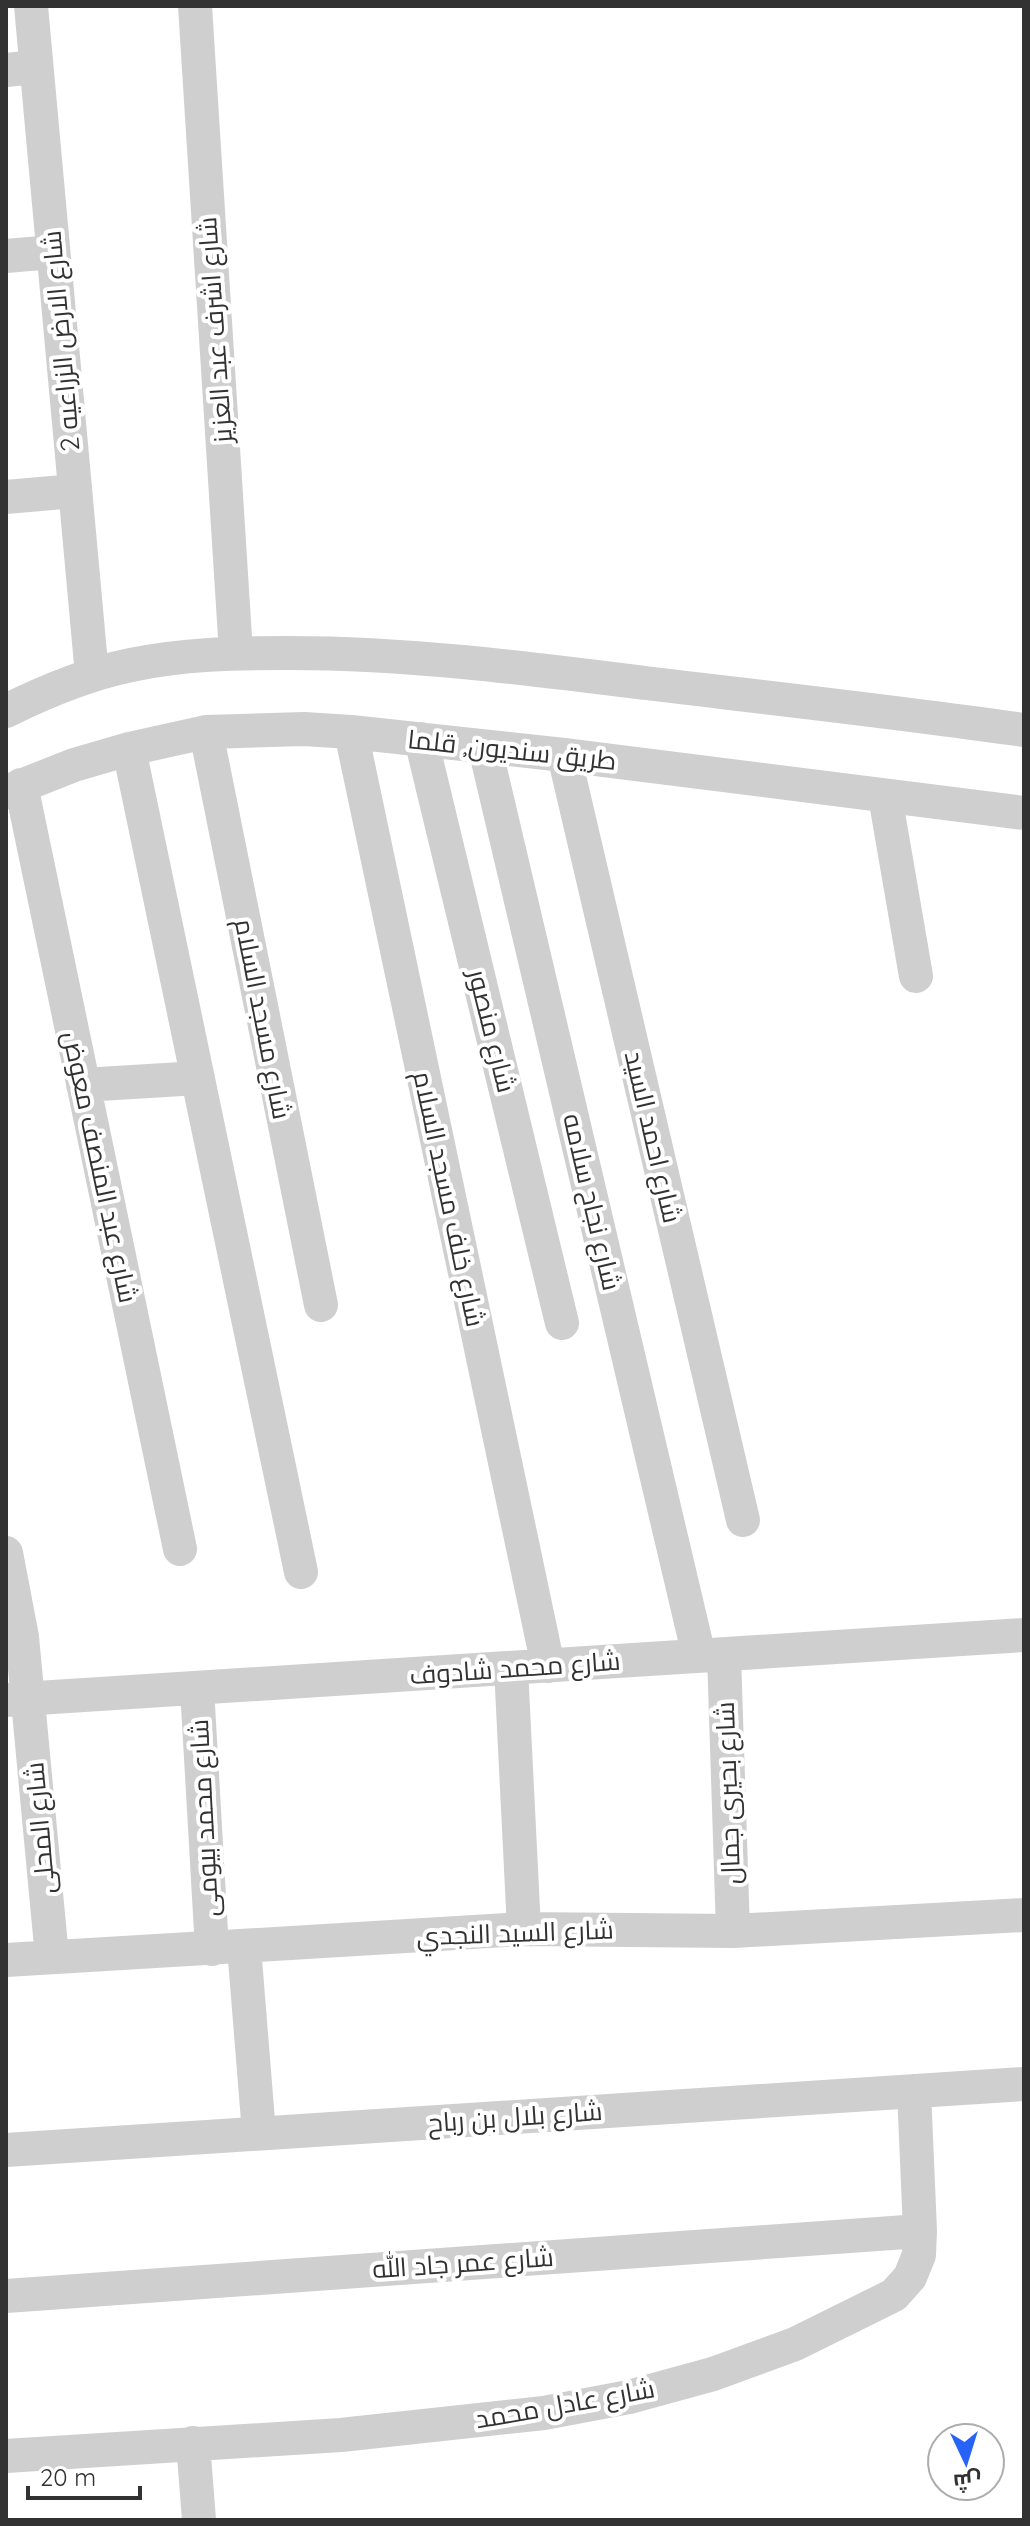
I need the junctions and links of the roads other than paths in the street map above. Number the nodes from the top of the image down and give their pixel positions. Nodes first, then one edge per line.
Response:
1 (31, 6) edge
2 (195, 6) edge
3 (21, 68) edge
4 (53, 252) junction
5 (6, 256) edge
6 (75, 491) junction
7 (6, 497) edge
8 (236, 653) junction
9 (92, 675) junction
10 (6, 711) edge
11 (1024, 730) edge
12 (206, 732) junction
13 (351, 732) junction
14 (421, 739) junction
15 (485, 748) junction
16 (129, 749) junction
17 (564, 755) junction
18 (13, 789) edge
19 (885, 796) junction
20 (1024, 813) edge
21 (916, 976) dead end
22 (198, 1078) junction
23 (83, 1085) junction
24 (321, 1305) dead end
25 (562, 1323) dead end
26 (743, 1520) dead end
27 (180, 1549) dead end
28 (6, 1553) edge
29 (301, 1572) dead end
30 (1024, 1635) edge
31 (711, 1655) junction
32 (548, 1666) junction
33 (511, 1668) junction
34 (197, 1688) junction
35 (17, 1700) edge
36 (1024, 1915) edge
37 (524, 1929) junction
38 (733, 1931) junction
39 (228, 1948) junction
40 (52, 1957) junction
41 (6, 1960) edge
42 (1024, 2084) edge
43 (914, 2091) junction
44 (259, 2133) junction
45 (6, 2150) edge
46 (920, 2231) junction
47 (6, 2296) edge
48 (193, 2443) junction
49 (6, 2456) edge
50 (199, 2520) edge

1 - 3 street, شارع الارض الزراعيه 2
2 - 8 street, شارع اشرف عبد العزيز
3 - 4 street, شارع الارض الزراعيه 2
4 - 5 street
4 - 6 street, شارع الارض الزراعيه 2
6 - 7 street
6 - 9 street, شارع الارض الزراعيه 2
8 - 9 street
8 - 11 street
9 - 10 street
12 - 13 street, طريق سنديون, قلما
12 - 16 street, طريق سنديون, قلما
12 - 24 street, شارع مسجد السلام
13 - 14 street, طريق سنديون, قلما
13 - 32 street, شارع خلف مسجد السلام
14 - 15 street, طريق سنديون, قلما
14 - 25 street, شارع منصور
15 - 17 street, طريق سنديون, قلما
15 - 31 street, شارع نجاح سلامه
16 - 18 street, طريق سنديون, قلما
16 - 22 street
17 - 19 street, طريق سنديون, قلما
17 - 26 street, شارع احمد السيد
18 - 23 street, شارع عبد المنصف معوض
19 - 20 street, طريق سنديون, قلما
19 - 21 street
22 - 23 street
22 - 29 street
23 - 27 street, شارع عبد المنصف معوض
28 - 35 street
30 - 31 street, شارع محمد شادوف
31 - 32 street, شارع محمد شادوف
31 - 38 street, شارع بحيرى جمال
32 - 33 street, شارع محمد شادوف
33 - 34 street, شارع محمد شادوف
33 - 37 street
34 - 35 street, شارع محمد شادوف
34 - 39 street, شارع محمد بيومى
35 - 40 street, شارع المحلى
36 - 38 street, شارع السيد النجدي
37 - 38 street, شارع السيد النجدي
37 - 39 street, شارع السيد النجدي
39 - 40 street, شارع السيد النجدي
39 - 44 street, شارع محمد بيومى
40 - 41 street, شارع السيد النجدي
42 - 43 street, شارع بلال بن رباح
43 - 44 street, شارع بلال بن رباح
43 - 46 street, شارع عادل محمد
44 - 45 street, شارع بلال بن رباح
46 - 47 street, شارع عمر جاد الله
46 - 48 street, شارع عادل محمد
48 - 49 street, شارع عادل محمد
48 - 50 street

